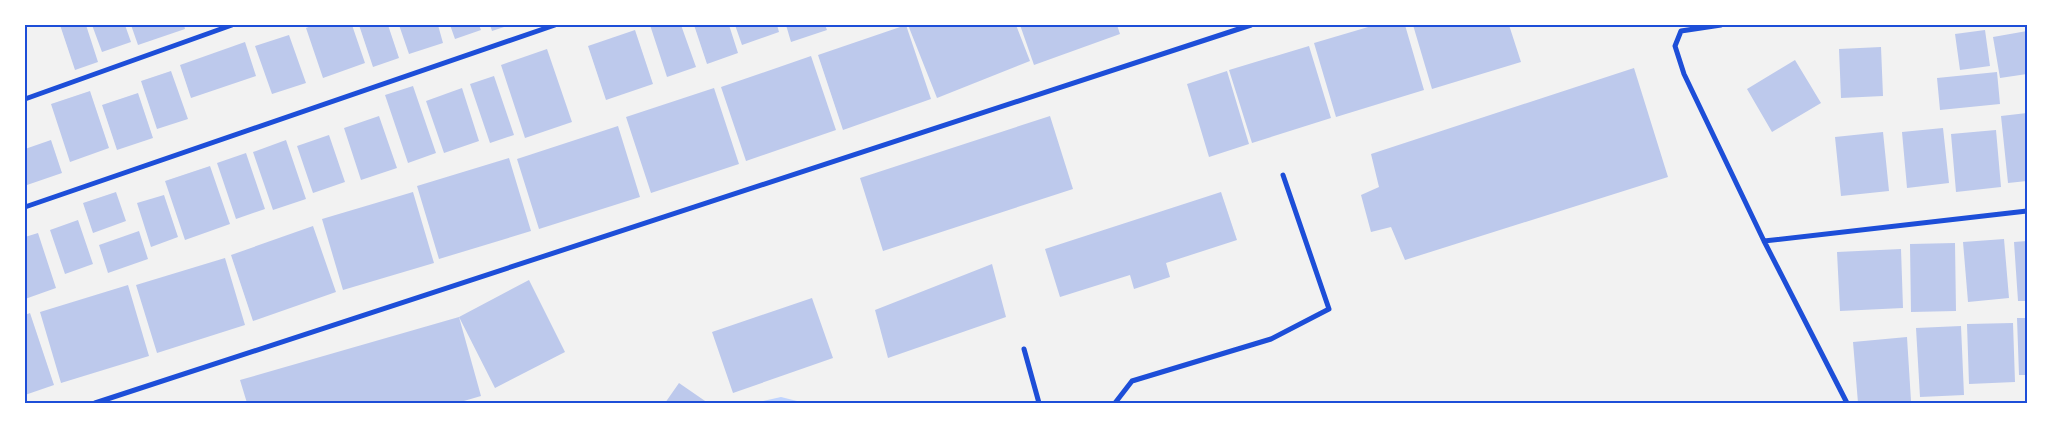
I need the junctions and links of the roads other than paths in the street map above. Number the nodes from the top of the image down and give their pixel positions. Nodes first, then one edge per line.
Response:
1 (232, 25) edge
2 (555, 25) edge
3 (1251, 25) edge
4 (1721, 25) edge
5 (25, 99) edge
6 (1283, 175) dead end
7 (25, 207) edge
8 (2027, 210) edge
9 (1764, 242) junction
10 (1024, 349) dead end
11 (95, 403) edge
12 (1040, 403) edge
13 (1115, 403) edge
14 (1847, 403) edge

1 - 5 street
2 - 7 street
3 - 11 street
4 - 9 street
6 - 13 street
8 - 9 street
9 - 14 street
10 - 12 street

